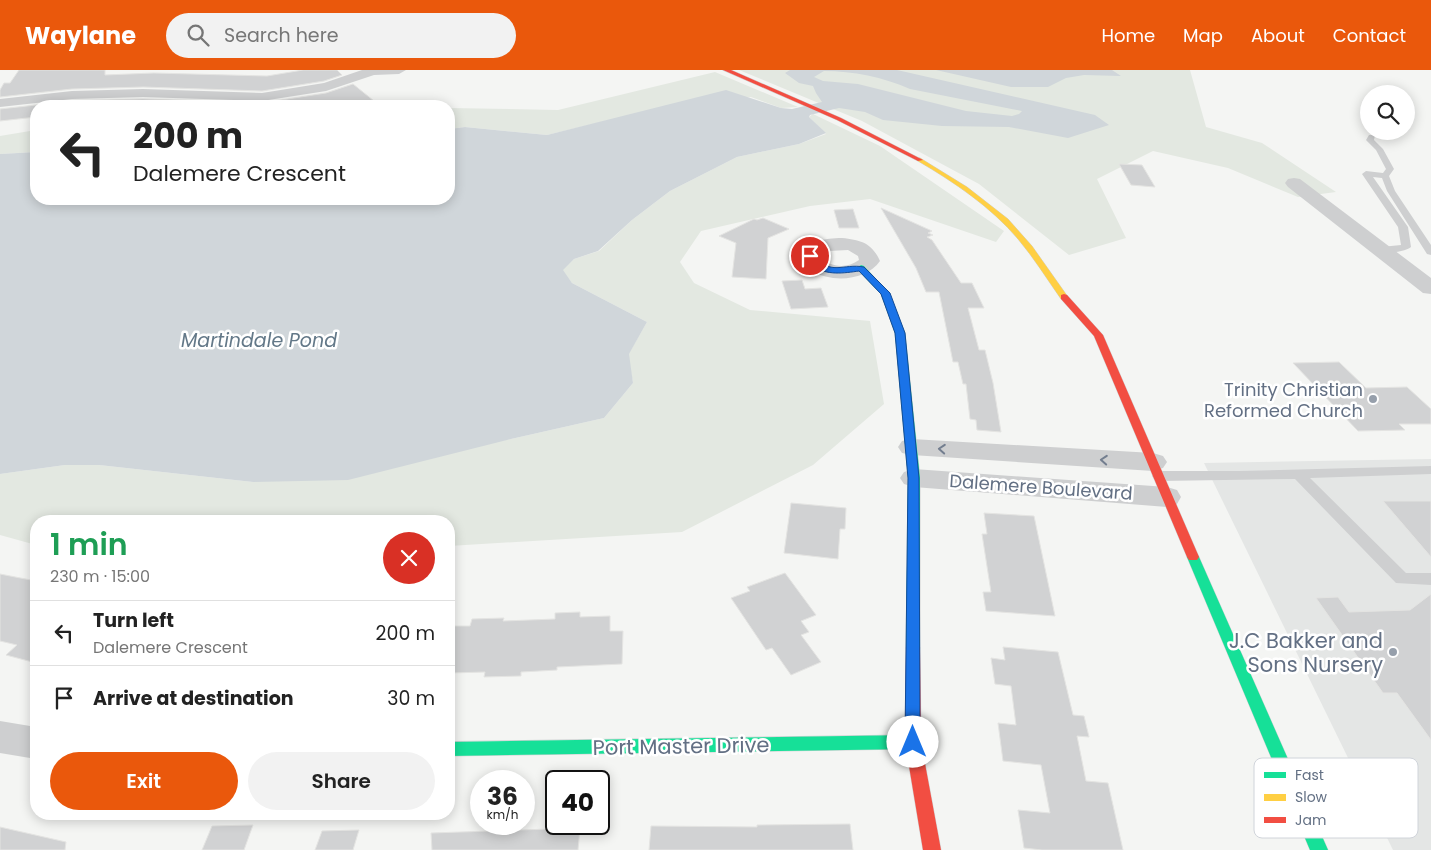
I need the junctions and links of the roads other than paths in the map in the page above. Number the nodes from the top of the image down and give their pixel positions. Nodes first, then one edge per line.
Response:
1 (399, 70) edge
2 (726, 70) edge
3 (371, 71) edge
4 (0, 103) edge
5 (1370, 140) edge
6 (1385, 176) junction
7 (1294, 183) dead end
8 (1381, 250) junction
9 (1431, 252) edge
10 (861, 268) dead end
11 (1431, 288) edge
12 (912, 447) junction
13 (1431, 470) edge
14 (1298, 474) junction
15 (914, 478) junction
16 (1160, 479) junction
17 (1431, 579) edge
18 (0, 737) edge
19 (30, 742) edge
20 (913, 742) junction
21 (455, 749) edge
22 (1280, 758) edge
23 (1314, 838) edge
24 (932, 850) edge
25 (1319, 850) edge

1 - 3 street
2 - 16 main road
3 - 4 street
5 - 6 lane
6 - 8 lane
6 - 9 lane
7 - 8 street
8 - 11 street
10 - 12 main road
12 - 15 main road
16 -> 12 street, Dalemere Boulevard
13 - 14 lane
14 - 16 lane
14 - 17 lane
15 - 16 street, Dalemere Boulevard
15 - 20 main road
16 - 22 main road
18 - 19 street
20 - 21 main road, Port Master Drive
20 - 24 main road
23 - 25 main road

